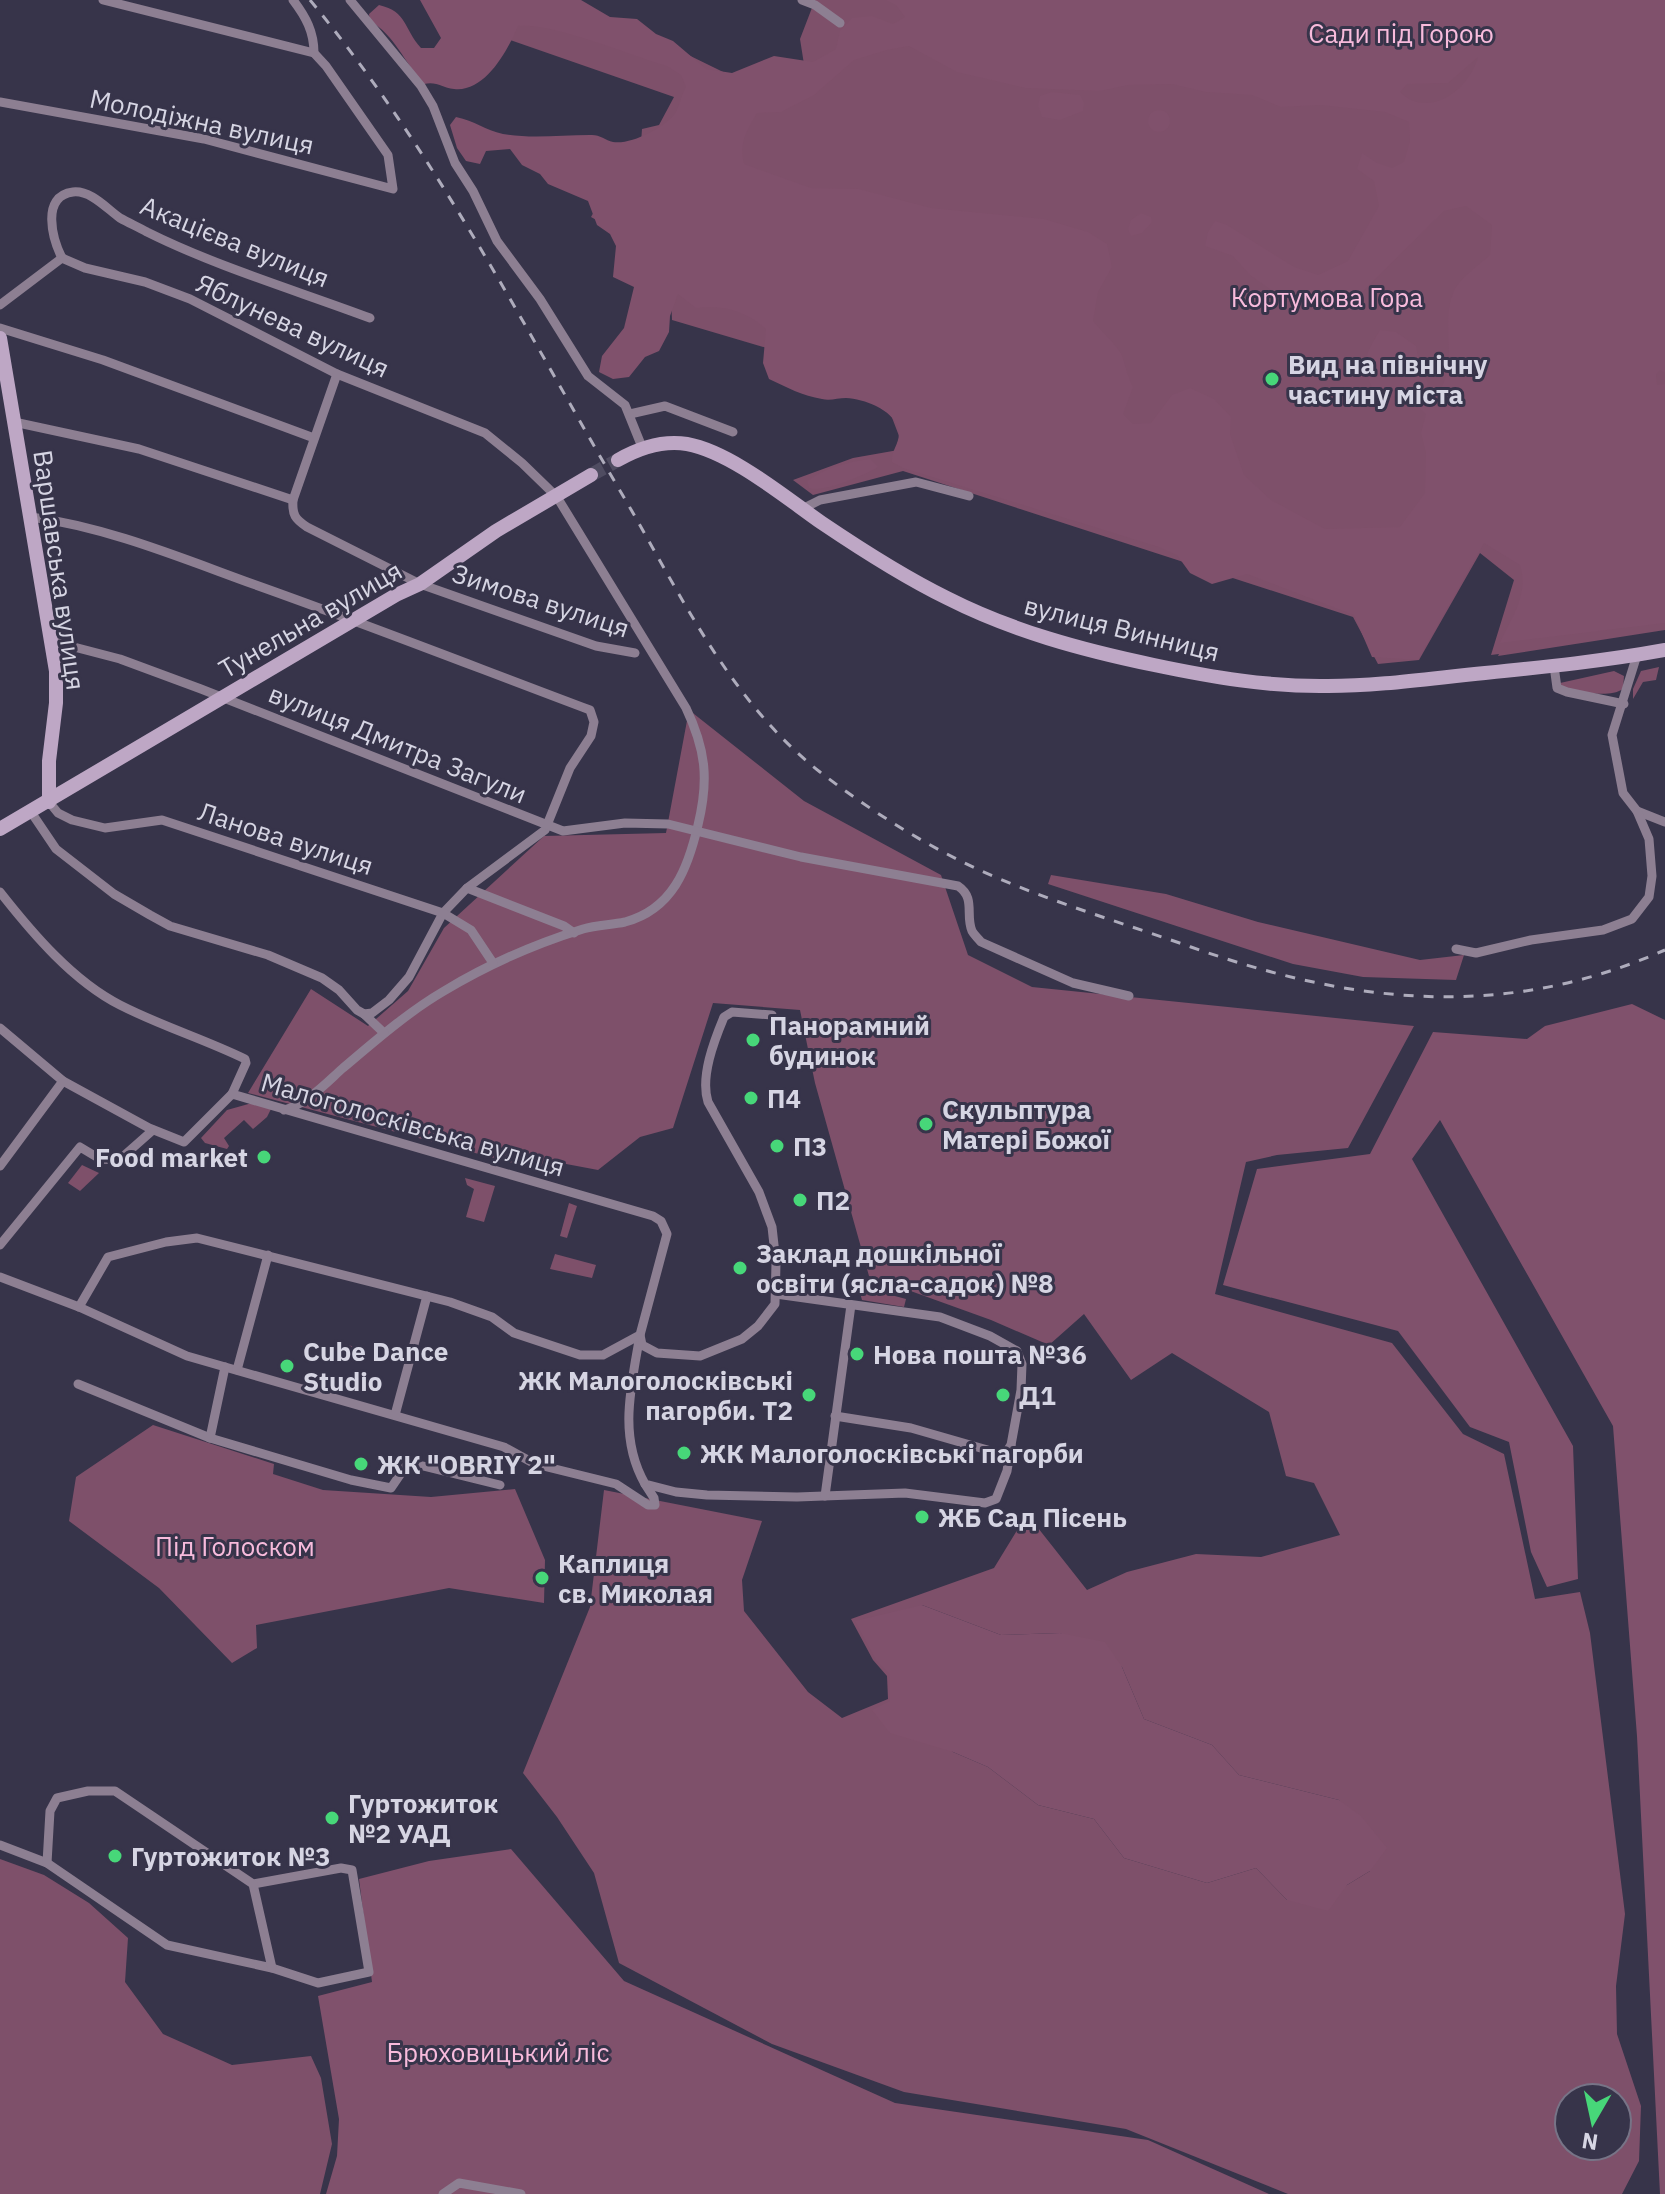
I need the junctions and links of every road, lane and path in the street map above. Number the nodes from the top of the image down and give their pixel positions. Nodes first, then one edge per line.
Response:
1 (103, 0) edge
2 (293, 0) edge
3 (350, 0) edge
4 (802, 0) edge
5 (840, 23) dead end
6 (314, 53) junction
7 (0, 102) edge
8 (62, 258) junction
9 (0, 305) edge
10 (370, 318) dead end
11 (0, 328) edge
12 (0, 338) edge
13 (337, 374) junction
14 (4, 389) edge
15 (630, 414) junction
16 (14, 422) junction
17 (733, 432) dead end
18 (314, 438) junction
19 (642, 447) junction
20 (618, 460) tunnel mouth
21 (591, 475) tunnel mouth
22 (969, 496) dead end
23 (557, 497) junction
24 (293, 500) junction
25 (802, 509) junction
26 (31, 517) junction
27 (420, 584) junction
28 (353, 620) junction
29 (51, 641) junction
30 (1665, 650) edge
31 (635, 653) dead end
32 (1637, 655) junction
33 (1554, 666) junction
34 (223, 698) junction
35 (1624, 704) junction
36 (49, 802) junction
37 (1637, 811) junction
38 (31, 812) junction
39 (1665, 822) edge
40 (547, 826) junction
41 (0, 829) edge
42 (696, 832) junction
43 (467, 888) junction
44 (0, 892) edge
45 (443, 913) junction
46 (574, 933) junction
47 (1456, 949) dead end
48 (493, 963) junction
49 (1129, 996) dead end
50 (364, 1014) junction
51 (772, 1015) dead end
52 (0, 1028) edge
53 (384, 1033) junction
54 (63, 1081) junction
55 (232, 1094) junction
56 (284, 1110) junction
57 (153, 1130) junction
58 (0, 1166) edge
59 (0, 1245) edge
60 (268, 1255) junction
61 (0, 1277) edge
62 (776, 1294) junction
63 (427, 1296) junction
64 (851, 1305) junction
65 (79, 1307) junction
66 (640, 1335) junction
67 (225, 1367) junction
68 (237, 1370) junction
69 (78, 1384) dead end
70 (395, 1415) junction
71 (835, 1416) junction
72 (210, 1438) junction
73 (1011, 1445) junction
74 (645, 1484) junction
75 (500, 1485) dead end
76 (825, 1496) junction
77 (0, 1845) edge
78 (47, 1863) junction
79 (253, 1884) junction
80 (272, 1968) junction
81 (443, 2194) edge
82 (521, 2194) edge

1 - 6 street
2 - 6 street
3 - 15 street
4 - 5 street
6 - 7 street, Молодіжна вулиця
8 - 9 street
8 - 10 street, Акацієва вулиця
8 - 13 street, Яблунева вулиця
11 - 18 street
12 - 14 main road, Варшавська вулиця
13 - 18 street
13 - 23 street, Яблунева вулиця
14 - 16 main road, Варшавська вулиця
15 - 17 street
15 - 19 street
16 - 24 street
16 - 26 main road, Варшавська вулиця
18 - 24 street
19 - 20 main road
19 - 25 main road, вулиця Винниця
21 - 23 main road, Тунельна вулиця
22 - 25 street
23 - 27 main road, Тунельна вулиця
23 - 42 street, Яблунева вулиця
24 - 27 street, Зимова вулиця
25 - 33 main road, вулиця Винниця
26 - 28 street
26 - 29 main road, Варшавська вулиця
27 - 28 main road, Тунельна вулиця
27 - 31 street, Зимова вулиця
28 - 34 main road, Тунельна вулиця
28 - 40 street
29 - 34 street, вулиця Дмитра Загули
29 - 36 main road, Варшавська вулиця
30 - 32 main road, вулиця Винниця
32 - 33 main road, вулиця Винниця
32 - 35 street
33 - 35 street
34 - 36 main road, Тунельна вулиця
34 - 40 street, вулиця Дмитра Загули
35 - 37 street
36 - 38 main road
36 - 45 street, Ланова вулиця
37 - 39 street
37 - 47 street
38 - 41 main road
38 - 50 street
40 - 42 street
40 - 43 street
42 - 46 street, Яблунева вулиця
42 - 49 street
43 - 45 street
43 - 46 street
44 - 55 street
45 - 48 street, Ланова вулиця
45 - 50 street
46 - 48 street, Яблунева вулиця
48 - 53 street, Яблунева вулиця
50 - 53 street
51 - 62 street
52 - 54 street, Малоголосківська вулиця
53 - 56 street, Яблунева вулиця
54 - 57 street, Малоголосківська вулиця
54 - 58 street
55 - 56 street, Малоголосківська вулиця
55 - 57 street, Малоголосківська вулиця
56 - 66 street, Малоголосківська вулиця
57 - 59 street
60 - 63 street
60 - 65 street
60 - 68 street
61 - 65 street
62 - 64 street
62 - 66 street
63 - 66 street
63 - 70 street
64 - 71 street
64 - 73 street
65 - 67 street
66 - 74 street, Малоголосківська вулиця
67 - 68 street
67 - 72 street
68 - 70 street
69 - 72 street
70 - 74 street, Малоголосківська вулиця
71 - 73 street
71 - 76 street
72 - 75 street
73 - 76 street
74 - 76 street
77 - 78 street
78 - 79 street
78 - 80 street
79 - 80 street
79 - 80 street
81 - 82 street

